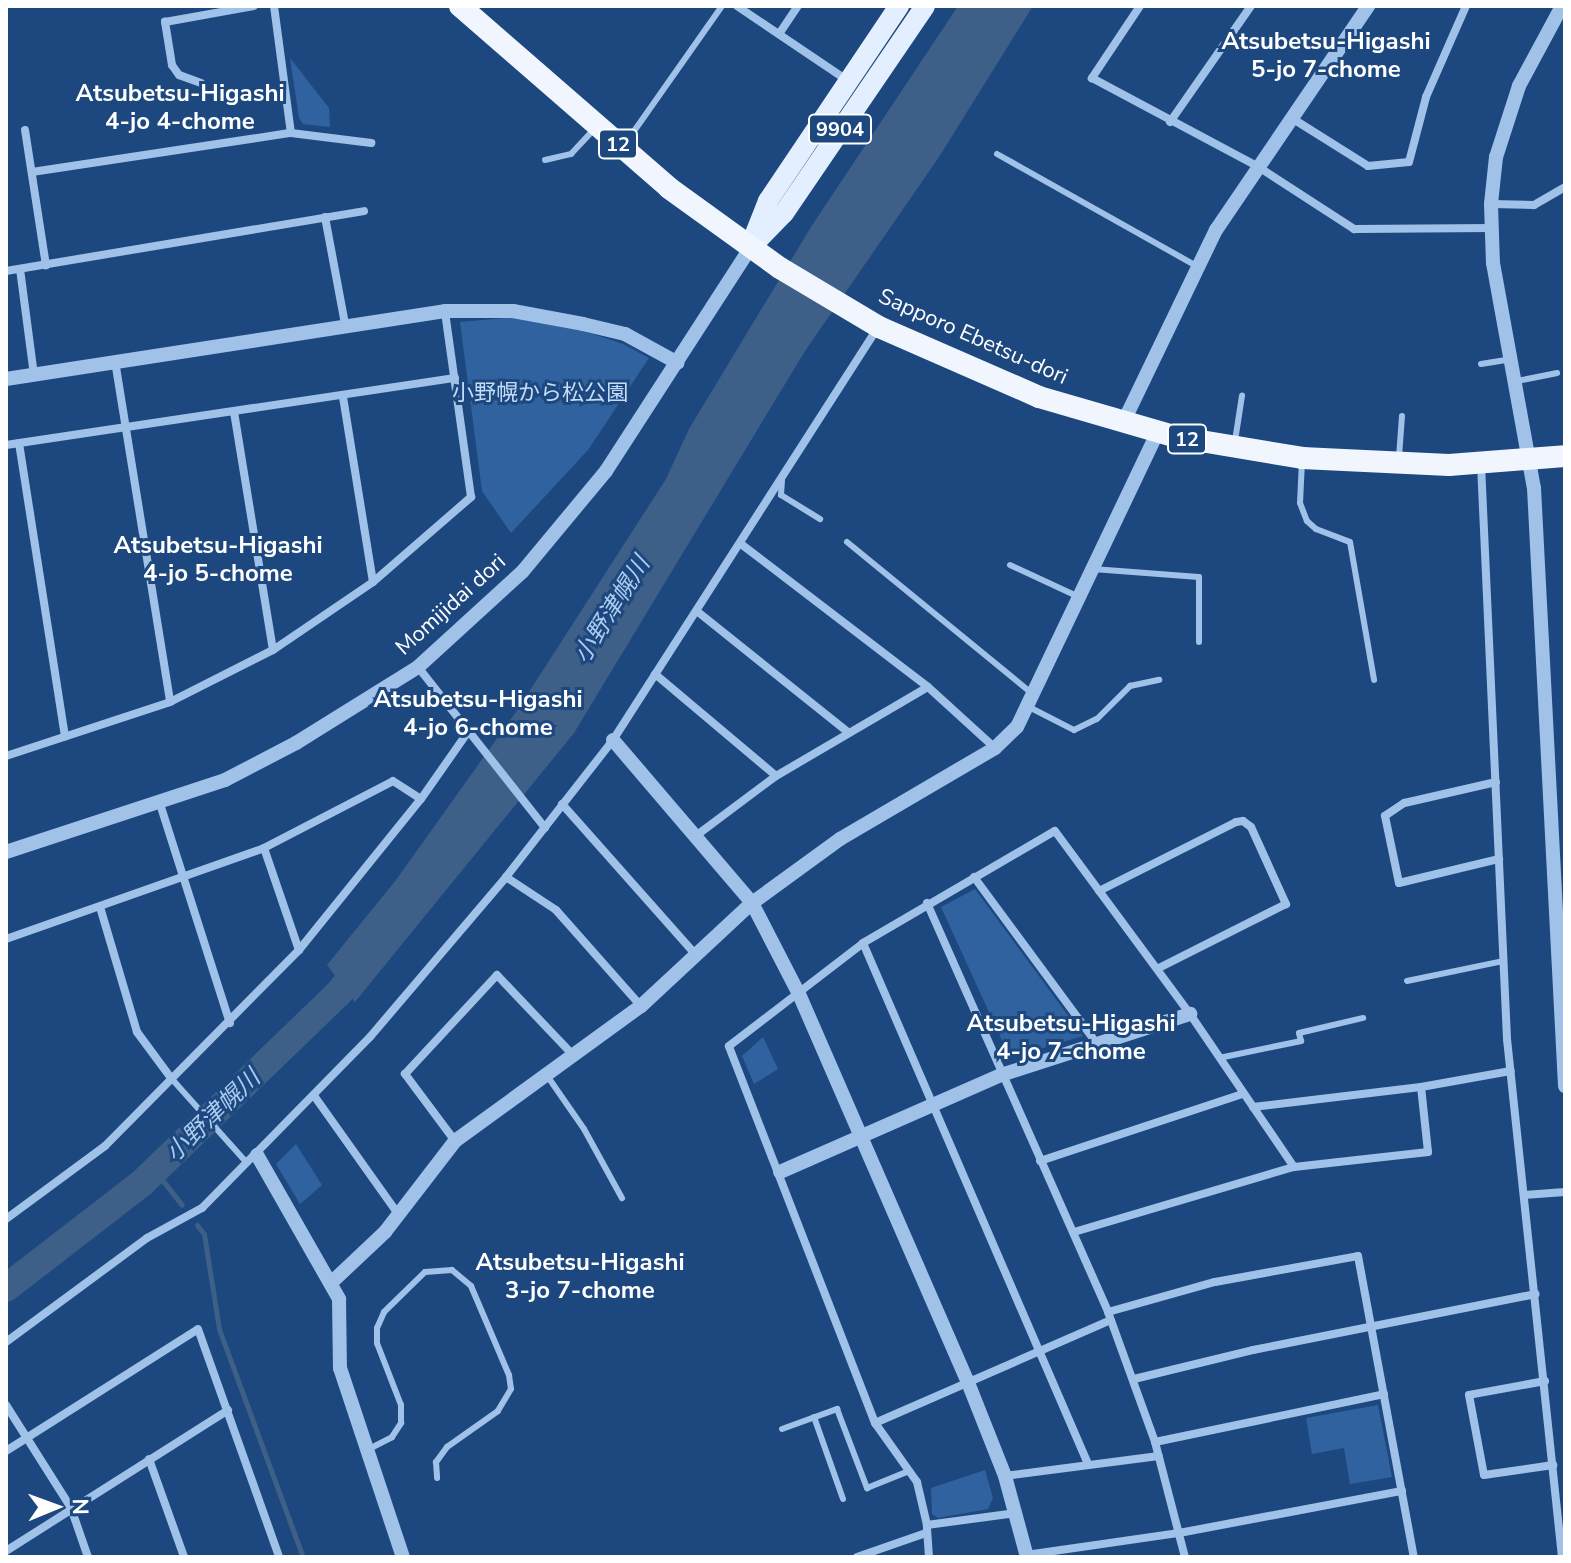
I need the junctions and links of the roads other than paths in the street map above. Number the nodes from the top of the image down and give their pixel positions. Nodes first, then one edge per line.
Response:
1 (254, 6) edge
2 (274, 6) edge
3 (460, 6) edge
4 (722, 6) edge
5 (737, 6) edge
6 (798, 6) edge
7 (899, 6) edge
8 (925, 6) edge
9 (1140, 6) edge
10 (1251, 6) edge
11 (1368, 6) edge
12 (1466, 6) edge
13 (1562, 6) edge
14 (779, 34) junction
15 (848, 81) junction
16 (201, 83) dead end
17 (1290, 117) junction
18 (1170, 122) junction
19 (597, 125) junction
20 (25, 130) dead end
21 (291, 133) junction
22 (371, 143) dead end
23 (623, 148) junction
24 (997, 154) dead end
25 (545, 160) dead end
26 (1257, 166) junction
27 (32, 172) junction
28 (1565, 187) edge
29 (1491, 204) junction
30 (364, 211) dead end
31 (325, 217) junction
32 (1492, 228) junction
33 (751, 247) junction
34 (46, 265) junction
35 (1198, 267) junction
36 (20, 269) junction
37 (6, 271) edge
38 (445, 311) junction
39 (872, 323) junction
40 (345, 324) junction
41 (1511, 359) junction
42 (115, 361) junction
43 (678, 363) junction
44 (1481, 364) dead end
45 (1557, 373) dead end
46 (34, 375) junction
47 (455, 378) junction
48 (6, 379) edge
49 (1515, 381) junction
50 (1242, 396) dead end
51 (343, 397) junction
52 (234, 412) junction
53 (1402, 416) dead end
54 (1123, 423) junction
55 (127, 426) junction
56 (1158, 432) junction
57 (19, 443) junction
58 (6, 445) edge
59 (1234, 448) junction
60 (1565, 456) edge
61 (1302, 458) junction
62 (1530, 460) junction
63 (1481, 464) junction
64 (1399, 465) junction
65 (782, 480) junction
66 (820, 519) dead end
67 (847, 542) dead end
68 (741, 544) junction
69 (1010, 565) dead end
70 (1093, 569) junction
71 (373, 582) junction
72 (1080, 597) junction
73 (698, 612) junction
74 (1199, 642) dead end
75 (273, 650) junction
76 (418, 667) junction
77 (655, 674) junction
78 (1159, 680) dead end
79 (1374, 680) dead end
80 (928, 687) junction
81 (1030, 700) junction
82 (170, 702) junction
83 (468, 732) junction
84 (849, 733) junction
85 (65, 736) junction
86 (613, 740) junction
87 (995, 748) junction
88 (6, 756) edge
89 (776, 776) junction
90 (1496, 782) junction
91 (421, 799) junction
92 (160, 804) junction
93 (562, 804) junction
94 (545, 828) junction
95 (697, 835) junction
96 (264, 848) junction
97 (6, 852) edge
98 (1499, 859) junction
99 (183, 876) junction
100 (506, 877) junction
101 (974, 877) junction
102 (1099, 891) junction
103 (752, 903) junction
104 (927, 903) junction
105 (100, 907) junction
106 (6, 939) edge
107 (863, 943) junction
108 (299, 950) junction
109 (697, 956) junction
110 (1504, 961) junction
111 (1157, 969) junction
112 (1407, 981) dead end
113 (799, 994) junction
114 (641, 1006) junction
115 (1190, 1014) junction
116 (1363, 1018) dead end
117 (230, 1023) junction
118 (1097, 1044) junction
119 (572, 1054) junction
120 (1219, 1058) junction
121 (1511, 1071) junction
122 (546, 1074) junction
123 (1001, 1075) junction
124 (171, 1078) junction
125 (1565, 1086) edge
126 (1421, 1087) junction
127 (1243, 1094) junction
128 (315, 1097) junction
129 (932, 1105) junction
130 (1253, 1107) junction
131 (858, 1136) junction
132 (455, 1141) junction
133 (252, 1159) junction
134 (1040, 1161) junction
135 (1294, 1167) junction
136 (780, 1172) junction
137 (1565, 1192) edge
138 (1524, 1195) junction
139 (622, 1198) dead end
140 (399, 1215) junction
141 (6, 1219) edge
142 (1074, 1232) junction
143 (332, 1282) junction
144 (1536, 1294) junction
145 (1110, 1316) junction
146 (1371, 1326) junction
147 (6, 1342) edge
148 (1040, 1349) junction
149 (1134, 1379) junction
150 (967, 1380) junction
151 (1545, 1381) junction
152 (1384, 1394) junction
153 (6, 1405) edge
154 (228, 1410) junction
155 (814, 1417) junction
156 (875, 1423) junction
157 (782, 1429) dead end
158 (26, 1438) junction
159 (1155, 1442) junction
160 (367, 1450) junction
161 (6, 1451) edge
162 (1159, 1456) junction
163 (149, 1459) junction
164 (1088, 1464) junction
165 (1553, 1465) junction
166 (909, 1471) junction
167 (1005, 1476) junction
168 (437, 1478) dead end
169 (1402, 1491) junction
170 (843, 1499) dead end
171 (71, 1508) junction
172 (1016, 1513) junction
173 (926, 1529) junction
174 (1179, 1533) junction
175 (6, 1551) edge
176 (1027, 1556) edge
177 (88, 1557) edge
178 (184, 1557) edge
179 (279, 1557) edge
180 (403, 1557) edge
181 (857, 1557) edge
182 (929, 1557) edge
183 (1185, 1557) edge
184 (1414, 1557) edge
185 (1562, 1557) edge

1 - 16 street
2 - 21 street
3 - 19 highway, Sapporo Ebetsu-dori / 12
4 - 23 lane
5 - 14 street
6 - 14 street
7 - 15 main road, 9904
8 - 33 main road, 9904
9 - 18 street
10 - 18 street
11 - 17 street
12 - 17 street
13 - 29 street
14 - 15 street
15 - 33 main road, 9904
17 - 26 street
18 - 26 street
19 - 23 highway, Sapporo Ebetsu-dori / 12
19 - 25 lane
20 - 27 street
21 - 22 street
21 - 27 street
23 - 33 highway, Sapporo Ebetsu-dori / 12
24 - 35 lane
26 - 32 street
26 - 35 street
27 - 34 street
28 - 29 street
29 - 32 street
30 - 31 street
31 - 34 street
31 - 40 street
32 - 41 street
33 - 39 highway, Sapporo Ebetsu-dori / 12
33 - 43 street, Momijidai dori
34 - 36 street
35 - 54 street
36 - 37 street
36 - 46 street
38 - 40 street
38 - 43 street
38 - 47 street
39 - 54 highway, Sapporo Ebetsu-dori / 12
39 - 65 street
40 - 42 street
41 - 44 lane
41 - 49 street
42 - 46 street
42 - 55 street
43 - 76 street, Momijidai dori
45 - 49 lane
46 - 48 street
47 - 51 street
47 - 71 street
49 - 62 street
50 - 59 lane
51 - 52 street
51 - 71 street
52 - 55 street
52 - 75 street
53 - 64 lane
54 - 56 highway, Sapporo Ebetsu-dori / 12
55 - 57 street
55 - 82 street
56 - 59 highway, Sapporo Ebetsu-dori / 12
56 - 70 street
57 - 58 street
57 - 85 street
59 - 61 highway, Sapporo Ebetsu-dori / 12
60 - 62 highway, Sapporo Ebetsu-dori / 12
61 - 64 highway, Sapporo Ebetsu-dori / 12
61 - 79 lane
62 - 63 highway, Sapporo Ebetsu-dori / 12
62 - 125 street
63 - 64 highway, Sapporo Ebetsu-dori / 12
63 - 90 street
65 - 66 lane
65 - 68 street
67 - 81 lane
68 - 73 street
68 - 80 street
69 - 72 lane
70 - 72 street
70 - 74 lane
71 - 75 street
72 - 81 street
73 - 77 street
73 - 84 street
75 - 82 street
76 - 83 street
76 - 92 street, Momijidai dori
77 - 86 street
77 - 89 street
78 - 81 lane
80 - 84 street
80 - 87 street
81 - 87 street
82 - 85 street
83 - 91 street
83 - 94 street
84 - 89 street
85 - 88 street
86 - 93 street
86 - 95 street
87 - 103 street
89 - 95 street
90 - 98 street
90 - 98 street
91 - 96 street
91 - 108 street
92 - 97 street, Momijidai dori
92 - 99 street
93 - 94 street
93 - 109 street
94 - 100 street
95 - 103 street
96 - 99 street
96 - 108 street
98 - 110 street
99 - 105 street
99 - 117 street
100 - 114 street
100 - 128 street
101 - 102 street
101 - 104 street
101 - 118 street
102 - 111 street
102 - 111 street
103 - 109 street
103 - 113 street
104 - 107 street
104 - 123 street
105 - 106 street
105 - 124 street
107 - 113 street
107 - 129 street
108 - 117 street
109 - 114 street
110 - 112 lane
110 - 121 street
111 - 115 street
113 - 131 street
113 - 136 street
114 - 119 street
115 - 118 street
115 - 120 street
116 - 120 lane
117 - 124 street
118 - 123 street
119 - 122 street
119 - 132 street
120 - 127 street
121 - 126 street
121 - 138 street
122 - 132 street
122 - 139 lane
123 - 129 street
123 - 134 street
124 - 133 lane
124 - 141 street
126 - 130 street
126 - 135 street
127 - 130 street
127 - 134 street
128 - 133 street
128 - 140 street
129 - 131 street
129 - 148 street
130 - 135 street
131 - 136 street
131 - 150 street
132 - 140 street
133 - 143 street
133 - 147 street
134 - 142 street
135 - 142 street
136 - 156 street
137 - 138 street
138 - 144 street
140 - 143 street
142 - 145 street
143 - 160 street
144 - 146 street
144 - 151 street
145 - 146 street
145 - 148 street
145 - 149 street
146 - 149 street
146 - 152 street
148 - 150 street
148 - 164 street
149 - 159 street
150 - 156 street
150 - 167 street
151 - 165 street
151 - 165 street
152 - 159 street
152 - 169 street
153 - 158 street
154 - 158 street
154 - 163 street
154 - 179 street
155 - 157 lane
155 - 166 lane
155 - 170 lane
156 - 166 street
158 - 161 street
158 - 171 street
159 - 162 street
160 - 168 lane
160 - 180 street
162 - 164 street
162 - 174 street
163 - 171 street
163 - 178 street
164 - 167 street
165 - 185 street
166 - 173 street
167 - 172 street
169 - 174 street
169 - 184 street
171 - 175 street
171 - 177 street
172 - 173 street
172 - 176 street
173 - 181 street
173 - 182 street
174 - 176 street
174 - 183 street

